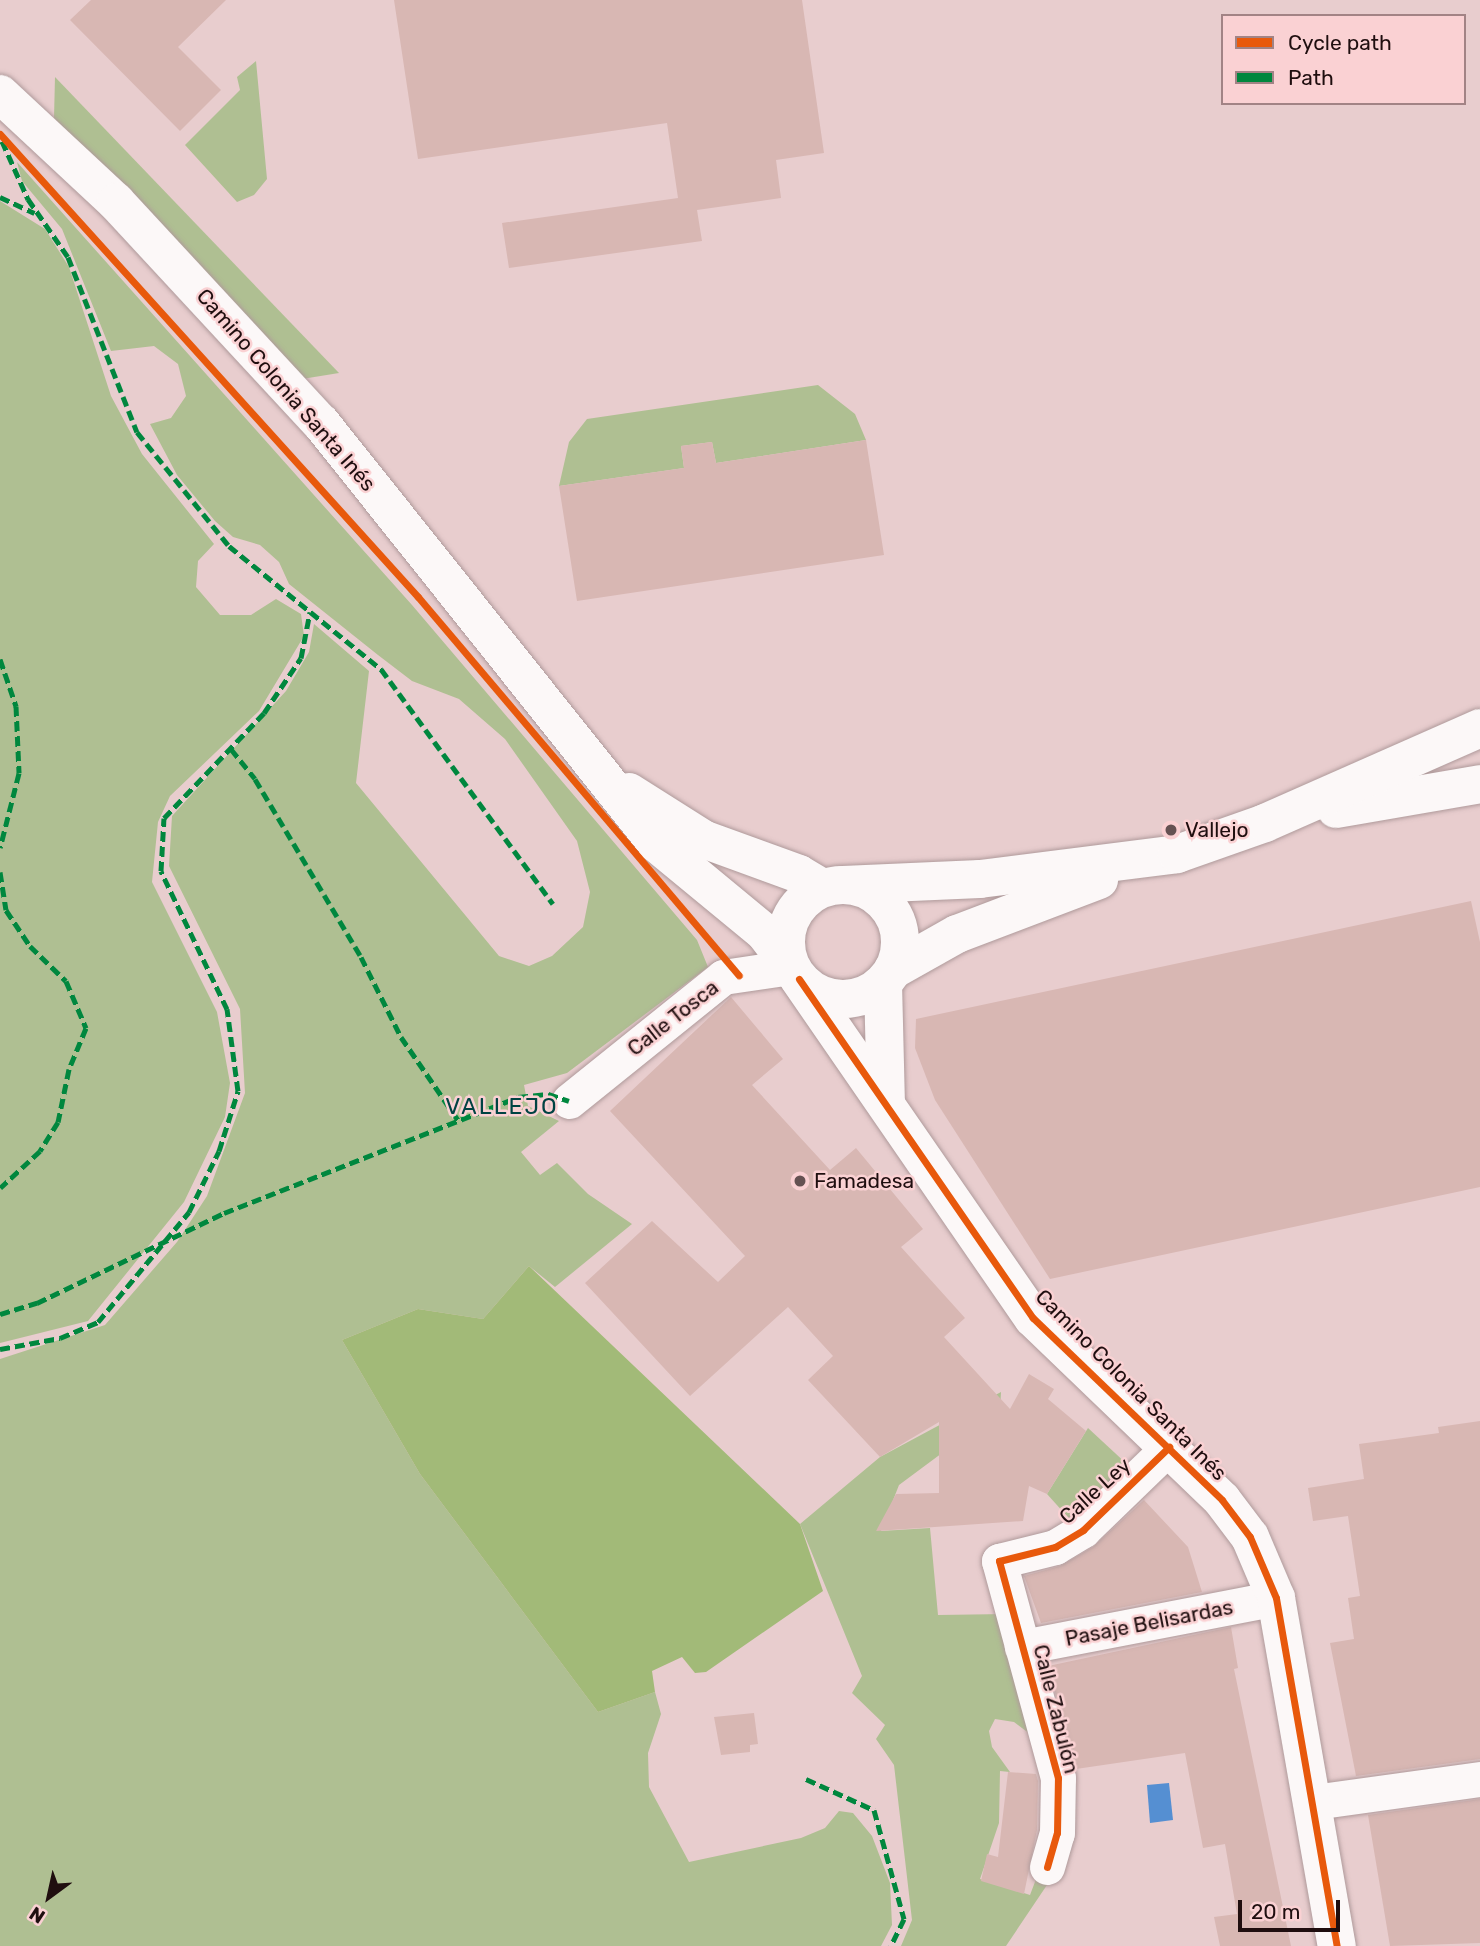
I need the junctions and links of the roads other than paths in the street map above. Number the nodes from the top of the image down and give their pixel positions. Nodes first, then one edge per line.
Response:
1 (0, 94) edge
2 (1480, 729) edge
3 (601, 773) junction
4 (1480, 784) edge
5 (1265, 823) junction
6 (1148, 860) junction
7 (833, 886) junction
8 (795, 973) junction
9 (888, 976) junction
10 (569, 1101) dead end
11 (886, 1102) junction
12 (1168, 1447) junction
13 (999, 1561) joint
14 (1276, 1598) junction
15 (1022, 1647) junction
16 (1480, 1779) edge
17 (1314, 1802) junction
18 (1046, 1867) dead end
19 (1337, 1946) edge

1 - 3 main road, Camino Colonia Santa Inés
2 - 5 main road
3 - 7 main road, Camino Colonia Santa Inés
3 - 8 main road, Camino Colonia Santa Inés
4 - 5 main road
5 - 6 main road
6 - 7 main road
6 - 9 main road
7 - 8 main road
7 - 9 main road
8 - 9 main road
8 - 10 street, Calle Tosca
8 - 11 main road, Camino Colonia Santa Inés
9 - 11 main road
11 - 12 main road, Camino Colonia Santa Inés
12 - 13 street, Calle Ley
12 - 14 main road, Camino Colonia Santa Inés
13 - 15 street, Calle Zabulón
14 - 15 street, Pasaje Belisardas
14 - 17 main road, Camino Colonia Santa Inés
15 - 18 street, Calle Zabulón
16 - 17 street
17 - 19 main road, Camino Colonia Santa Inés

